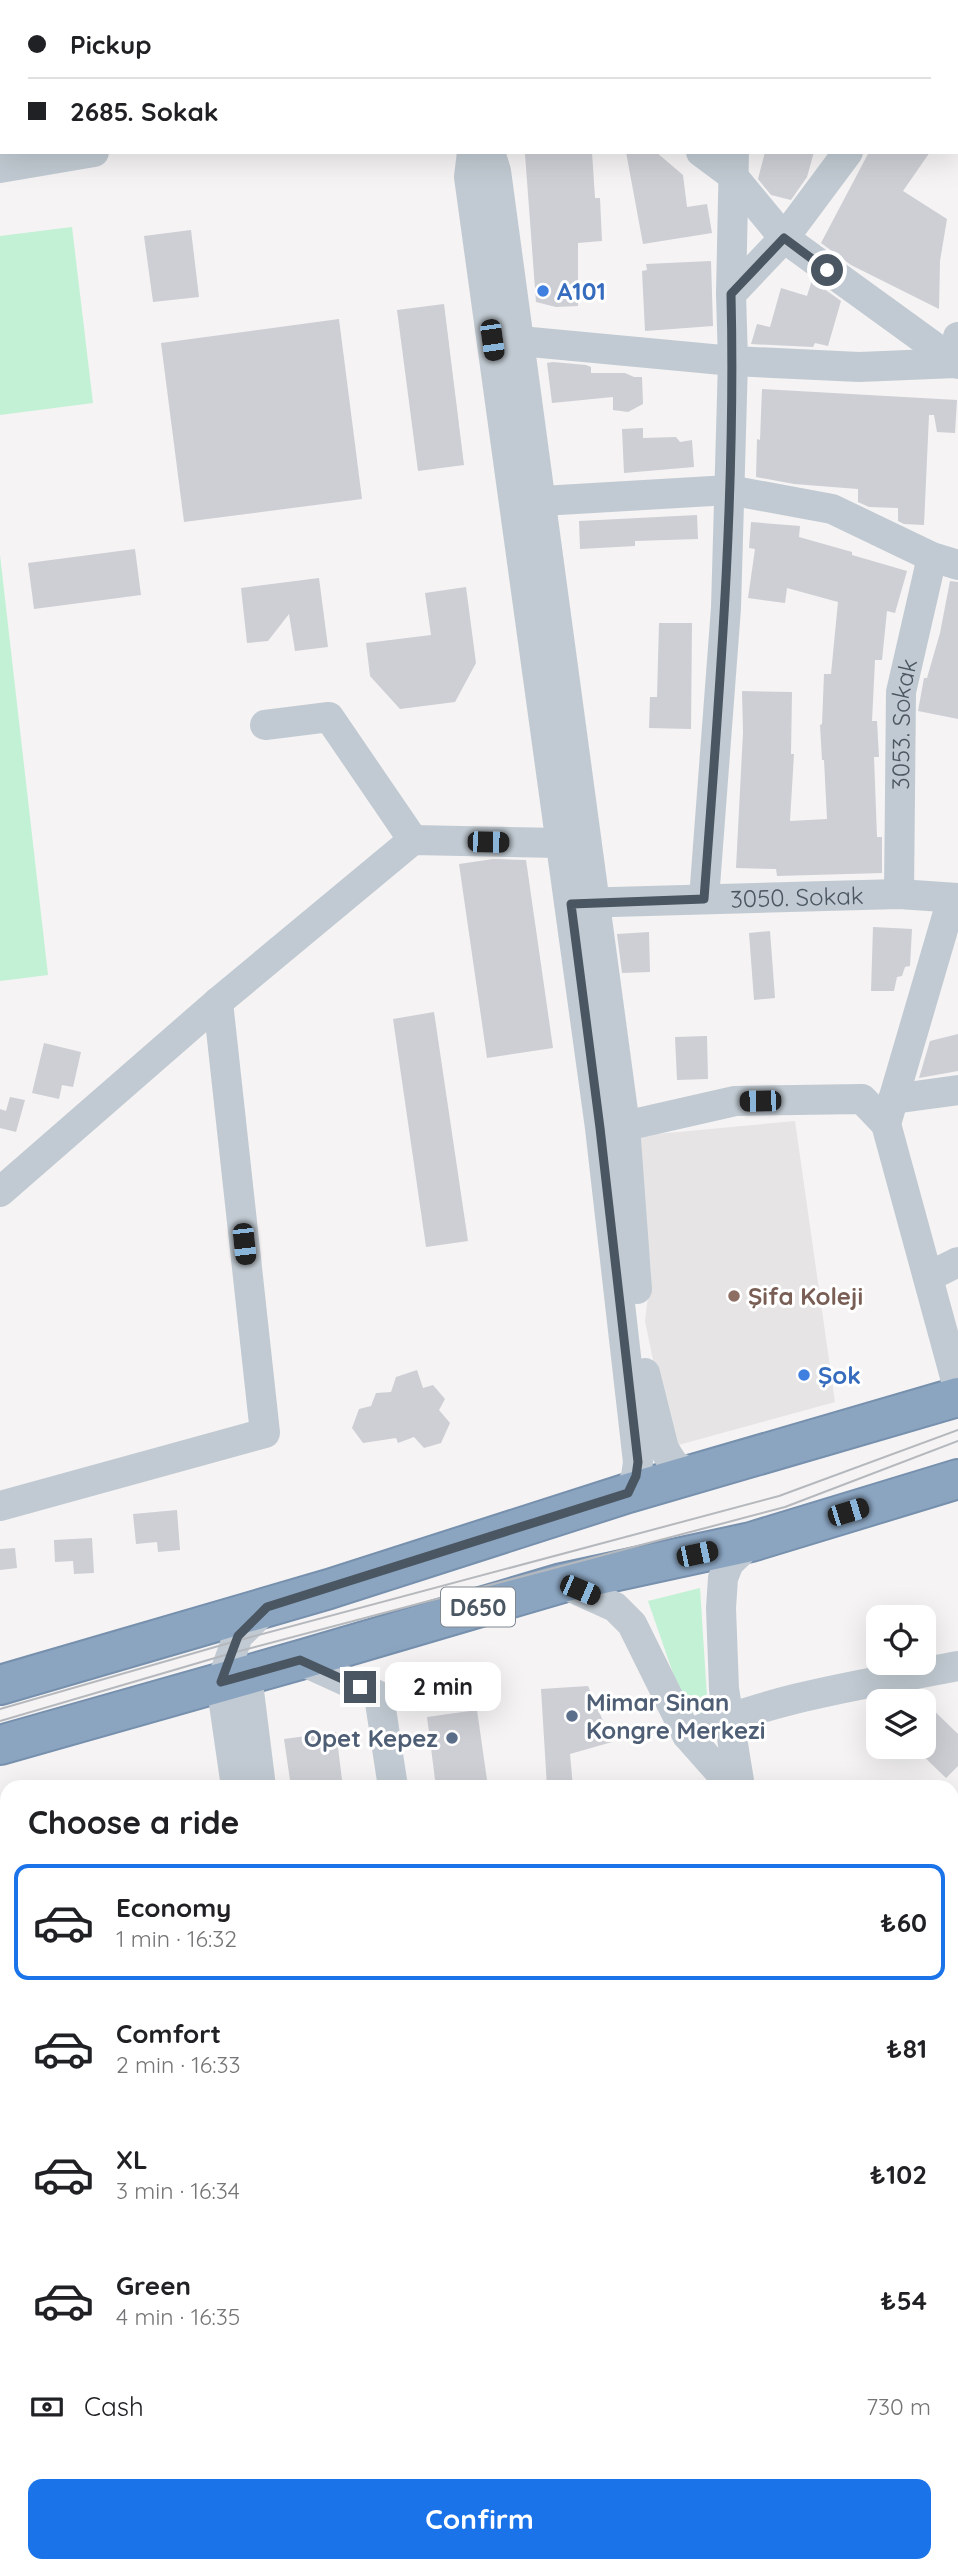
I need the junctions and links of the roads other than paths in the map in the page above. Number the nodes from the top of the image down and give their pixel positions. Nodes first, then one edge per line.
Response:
1 (82, 154) edge
2 (472, 154) edge
3 (490, 154) edge
4 (706, 154) edge
5 (847, 154) edge
6 (733, 164) edge
7 (0, 168) edge
8 (784, 238) junction
9 (731, 294) junction
10 (520, 341) junction
11 (957, 355) edge
12 (733, 361) junction
13 (729, 490) junction
14 (542, 501) junction
15 (945, 561) edge
16 (265, 725) dead end
17 (414, 840) junction
18 (562, 843) junction
19 (899, 894) junction
20 (955, 898) edge
21 (704, 899) junction
22 (583, 902) junction
23 (218, 1002) junction
24 (958, 1090) edge
25 (890, 1112) junction
26 (625, 1126) junction
27 (0, 1192) edge
28 (958, 1262) edge
29 (928, 1277) junction
30 (958, 1388) edge
31 (639, 1392) junction
32 (958, 1396) edge
33 (693, 1474) junction
34 (958, 1479) edge
35 (628, 1493) junction
36 (0, 1506) edge
37 (751, 1542) junction
38 (562, 1583) junction
39 (267, 1607) junction
40 (300, 1660) junction
41 (958, 1666) edge
42 (234, 1679) junction
43 (0, 1685) edge
44 (728, 1717) junction
45 (687, 1735) junction
46 (0, 1745) edge
47 (236, 1780) edge
48 (259, 1780) edge
49 (392, 1780) edge
50 (727, 1780) edge
51 (739, 1780) edge

1 - 7 street
2 - 18 street
3 - 10 street
4 - 6 street
5 - 8 street
6 - 8 street
6 - 9 street
8 - 9 street
8 - 11 street
9 - 12 street
10 - 12 street
10 - 14 street
11 - 12 street
12 - 13 street
13 - 14 street
13 - 15 street
13 - 21 street
14 - 22 street
15 - 19 street, 3053. Sokak
16 - 17 street
17 - 18 street
17 - 23 street
18 - 22 street
19 - 20 street, 3050. Sokak
19 - 21 street, 3050. Sokak
20 - 25 street
21 - 22 street, 3050. Sokak
22 - 26 street
22 - 31 street
23 - 27 street
23 - 36 street
24 - 25 street
25 - 26 street
25 - 29 street
26 - 31 street
28 - 29 street
29 - 30 street
31 - 33 street
31 - 35 street
32 - 33 highway, D650
33 - 35 highway, D650
34 - 37 highway, D650
35 - 39 highway, D650
37 - 38 highway, D650
37 - 44 street
38 - 40 highway, D650
38 - 45 street
39 - 42 street
39 - 43 highway, D650
40 - 42 highway, D650
40 - 49 street
41 - 44 street
42 - 46 highway, D650
42 - 47 street
42 - 48 street
44 - 45 street
44 - 51 street
45 - 50 street

